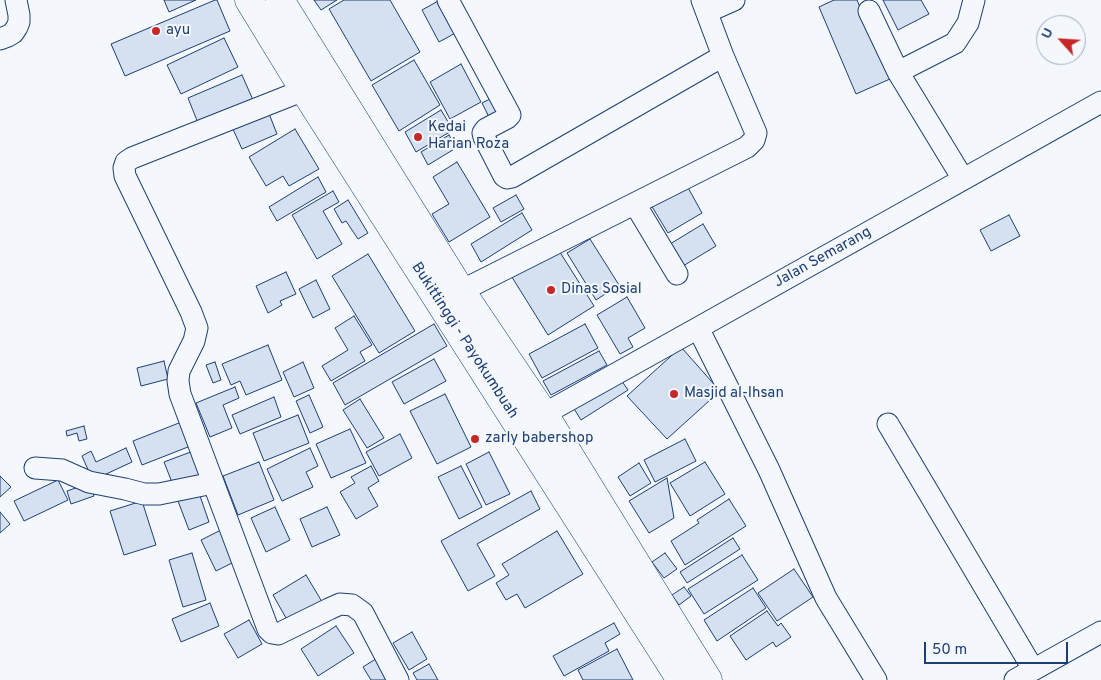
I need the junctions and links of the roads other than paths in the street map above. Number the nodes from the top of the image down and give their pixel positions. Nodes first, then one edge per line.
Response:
1 (16, 0) edge
2 (249, 0) edge
3 (280, 0) edge
4 (448, 0) edge
5 (734, 0) edge
6 (974, 0) edge
7 (704, 6) edge
8 (869, 11) dead end
9 (0, 39) edge
10 (723, 56) junction
11 (898, 72) junction
12 (304, 90) junction
13 (1101, 102) edge
14 (963, 179) junction
15 (635, 204) junction
16 (677, 274) dead end
17 (460, 291) junction
18 (698, 328) junction
19 (544, 414) junction
20 (888, 424) dead end
21 (35, 468) dead end
22 (213, 483) junction
23 (1101, 632) edge
24 (1024, 675) edge
25 (398, 680) edge
26 (681, 680) edge
27 (708, 680) edge
28 (876, 680) edge

1 - 9 street
2 - 12 highway, Bukittinggi - Payokumbuah
3 - 17 highway, Bukittinggi - Payokumbuah
4 - 10 street
5 - 7 street
6 - 11 street
7 - 10 street
8 - 11 street
10 - 15 street
11 - 14 street
12 - 22 street
12 - 26 highway, Bukittinggi - Payokumbuah
13 - 14 street, Jalan Semarang
14 - 18 street, Jalan Semarang
15 - 16 street
15 - 17 street
17 - 19 highway, Bukittinggi - Payokumbuah
18 - 19 street, Jalan Semarang
18 - 28 street
19 - 27 highway, Bukittinggi - Payokumbuah
20 - 24 street
21 - 22 street
22 - 25 street
23 - 24 street

